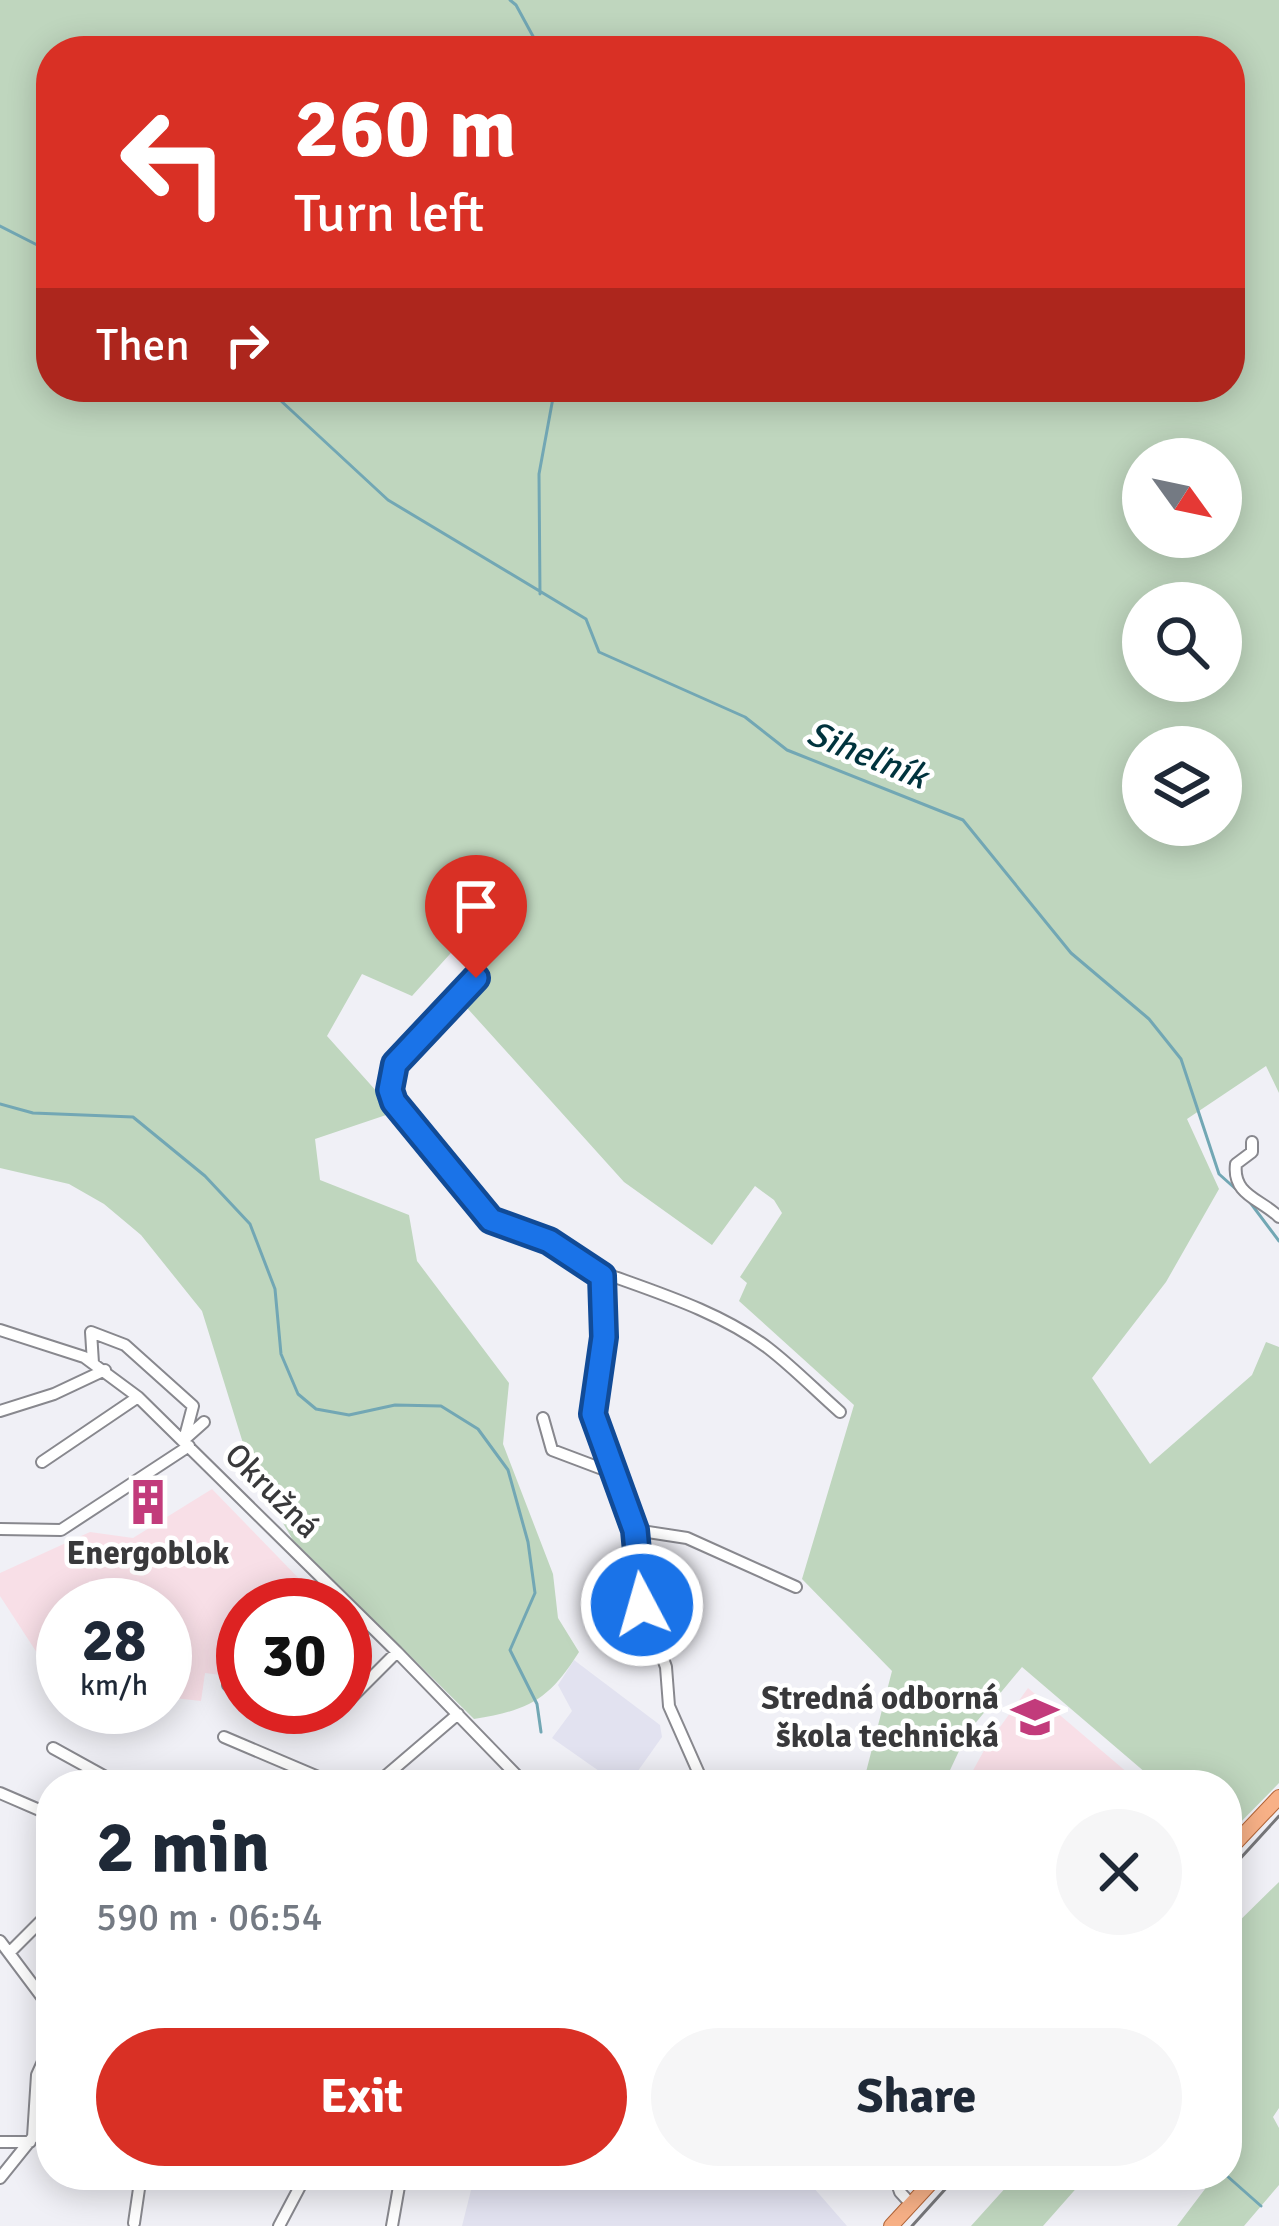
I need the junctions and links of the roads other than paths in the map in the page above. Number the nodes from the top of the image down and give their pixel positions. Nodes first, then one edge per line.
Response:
1 (476, 978) dead end
2 (1252, 1142) dead end
3 (1279, 1216) edge
4 (602, 1276) junction
5 (0, 1330) edge
6 (93, 1363) junction
7 (105, 1370) junction
8 (138, 1397) junction
9 (0, 1411) edge
10 (840, 1412) dead end
11 (543, 1418) dead end
12 (204, 1422) dead end
13 (187, 1443) junction
14 (42, 1462) dead end
15 (613, 1473) junction
16 (0, 1529) edge
17 (635, 1530) junction
18 (320, 1578) edge
19 (796, 1587) dead end
20 (372, 1628) edge
21 (397, 1652) junction
22 (372, 1677) edge
23 (458, 1714) junction
24 (224, 1736) dead end
25 (53, 1748) dead end
26 (93, 1770) edge
27 (303, 1770) edge
28 (393, 1770) edge
29 (512, 1770) edge
30 (697, 1770) edge
31 (0, 1793) edge
32 (1279, 1797) edge
33 (36, 1809) edge
34 (1242, 1836) edge
35 (36, 1926) edge
36 (0, 1941) edge
37 (9, 1953) junction
38 (36, 1989) edge
39 (36, 2118) edge
40 (0, 2142) edge
41 (30, 2142) junction
42 (0, 2177) edge
43 (138, 2190) edge
44 (298, 2190) edge
45 (398, 2190) edge
46 (899, 2190) edge
47 (924, 2190) edge
48 (911, 2204) junction
49 (135, 2225) edge
50 (279, 2226) edge
51 (392, 2226) edge
52 (891, 2226) edge

1 - 4 street
2 - 3 street
4 - 10 street
4 - 15 street
5 - 6 street, Okružná
6 - 7 street, Okružná
6 - 13 street
7 - 8 street, Okružná
7 - 9 street
8 - 13 street, Okružná
8 - 14 street
11 - 15 street
12 - 13 street
13 - 16 street
13 - 18 street, Okružná
15 - 17 street
17 - 19 street
17 - 30 street
20 - 21 street, Okružná
21 - 22 street
21 - 23 street, Okružná
23 - 28 street
23 - 29 street, Okružná
24 - 27 street
25 - 26 street
31 - 33 street
32 - 34 main road
35 - 37 street
36 - 37 street
37 - 38 street
39 - 41 street
40 - 41 street
41 - 42 street
43 - 49 street
44 - 50 street
45 - 51 street
46 - 48 street
47 - 48 main road
48 - 52 main road

